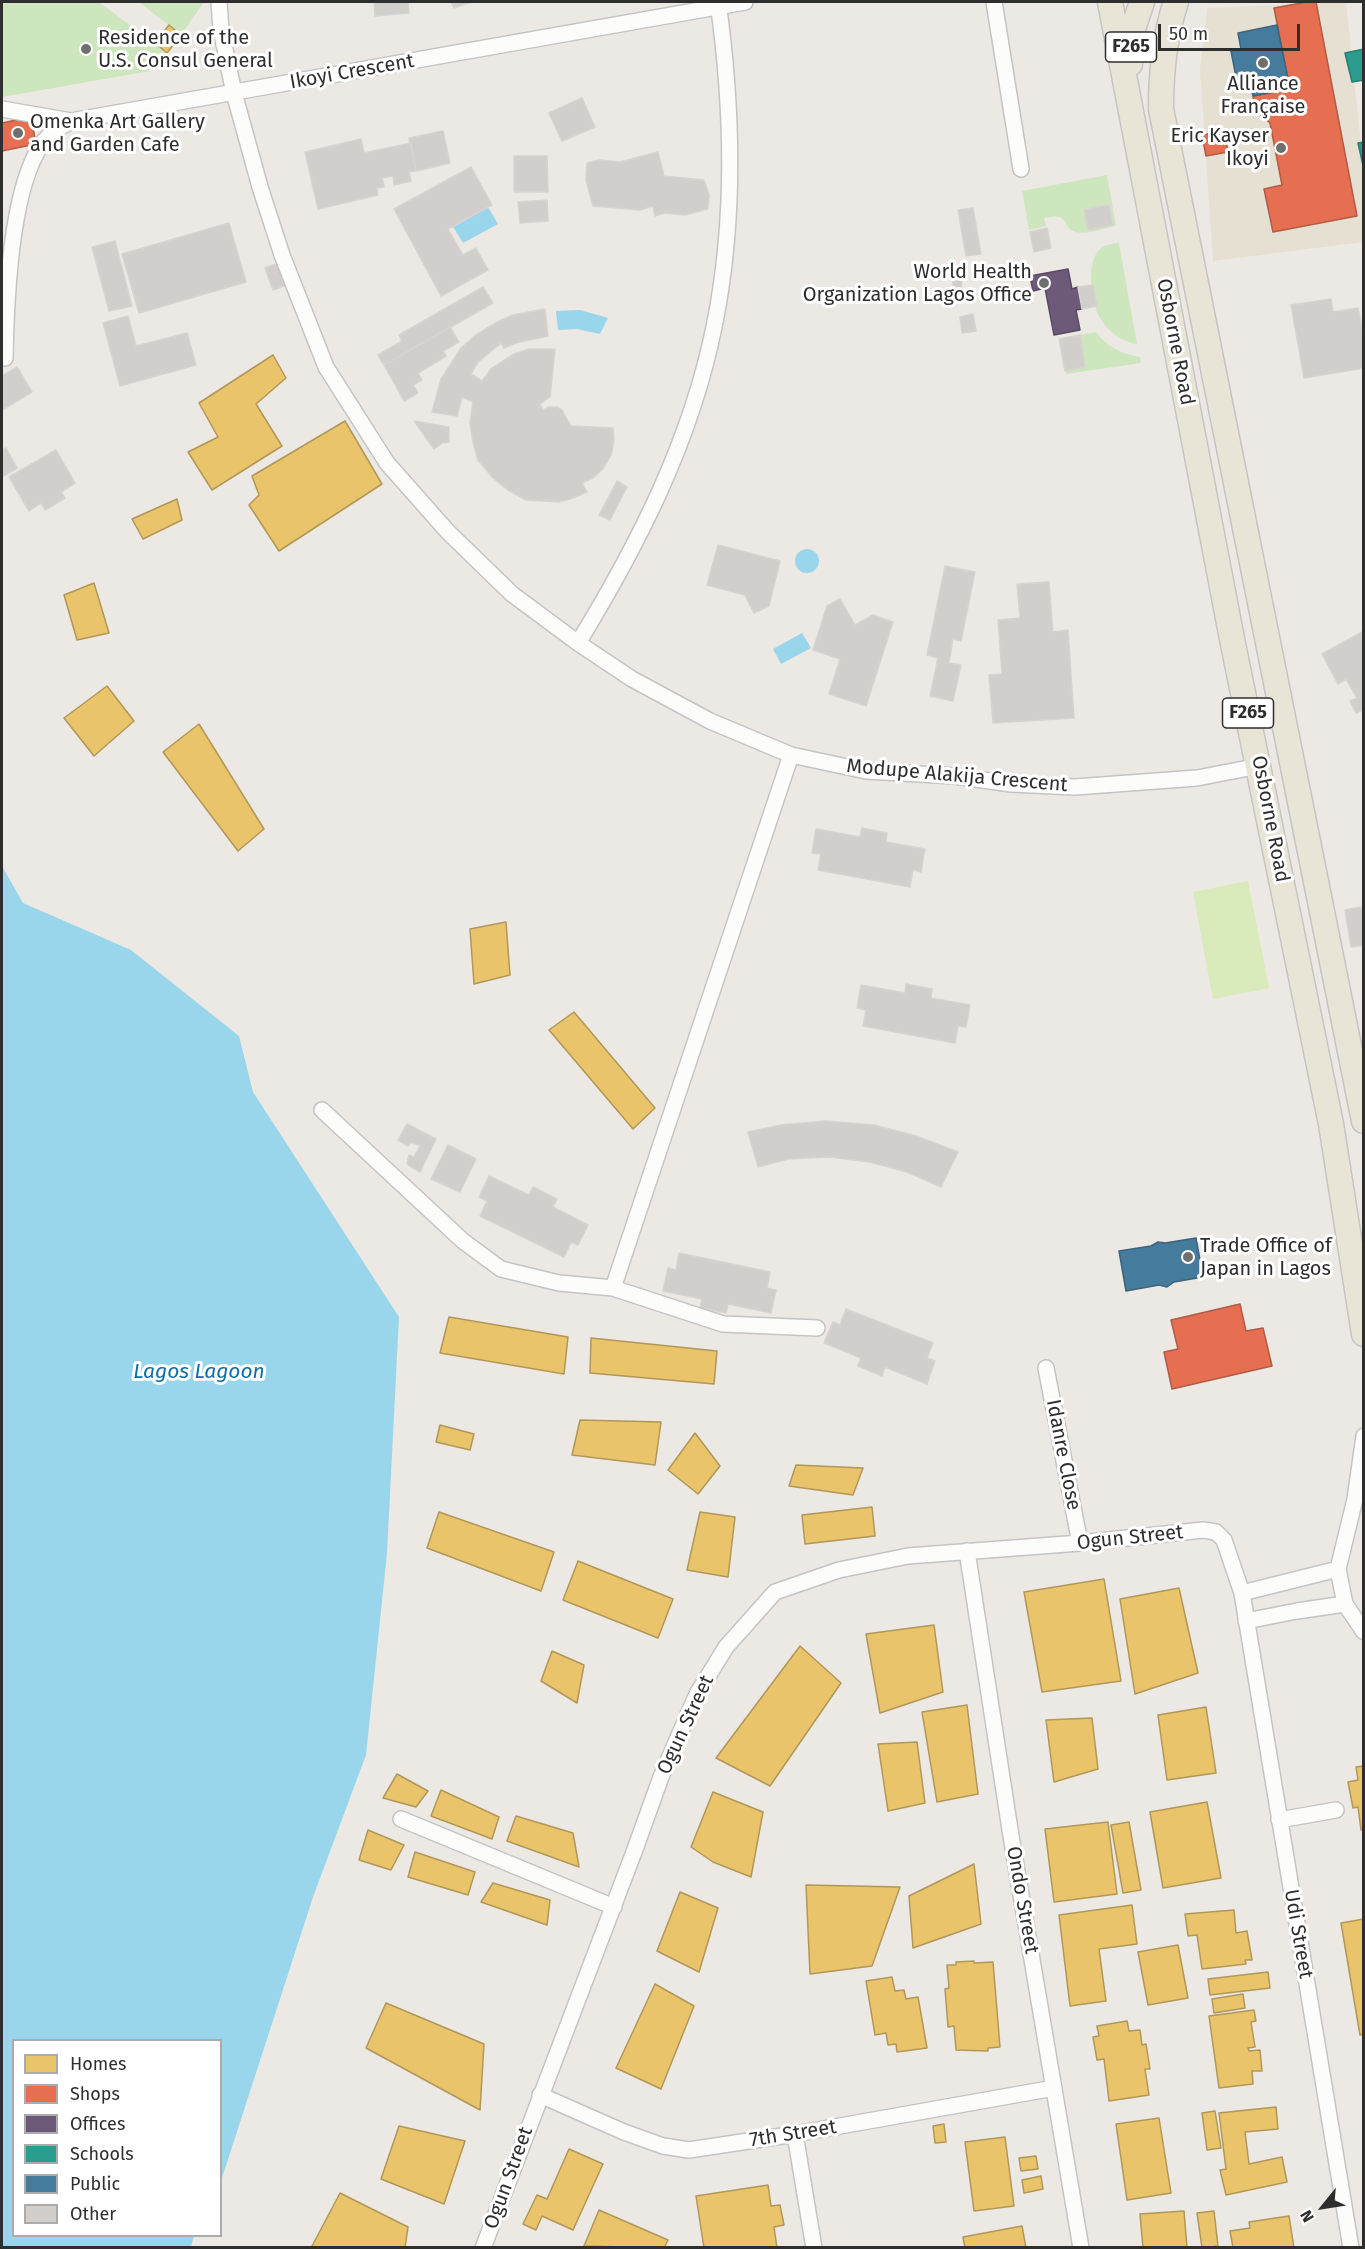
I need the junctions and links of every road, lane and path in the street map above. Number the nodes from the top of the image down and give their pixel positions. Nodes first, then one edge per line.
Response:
1 (219, 2) edge
2 (745, 2) edge
3 (994, 2) edge
4 (1110, 2) edge
5 (1142, 2) edge
6 (1176, 2) edge
7 (719, 4) edge
8 (234, 93) junction
9 (1127, 94) junction
10 (2, 109) edge
11 (71, 122) junction
12 (1021, 169) dead end
13 (5, 358) dead end
14 (578, 643) junction
15 (791, 754) junction
16 (1259, 766) junction
17 (322, 1110) dead end
18 (1364, 1121) edge
19 (613, 1288) junction
20 (817, 1328) dead end
21 (1364, 1334) edge
22 (1046, 1368) dead end
23 (1364, 1436) edge
24 (1080, 1543) junction
25 (967, 1551) junction
26 (1338, 1569) junction
27 (1242, 1593) junction
28 (1345, 1605) junction
29 (1246, 1621) junction
30 (1364, 1632) edge
31 (1335, 1810) dead end
32 (401, 1819) dead end
33 (1279, 1820) junction
34 (614, 1907) junction
35 (1054, 2088) junction
36 (540, 2095) junction
37 (795, 2134) junction
38 (483, 2247) edge
39 (814, 2247) edge
40 (1081, 2247) edge
41 (1351, 2247) edge

1 - 8 street, Modupe Alakija Crescent
2 - 7 street, Ikoyi Crescent
3 - 12 street
4 - 9 main road, Osborne Road
5 - 9 main road, F265
6 - 18 main road, Osborne Road / F265
7 - 8 street, Ikoyi Crescent
7 - 14 street
8 - 11 street, Ikoyi Crescent
8 - 14 street, Modupe Alakija Crescent
9 - 16 main road, Osborne Road / F265
10 - 11 street
11 - 13 street, Ikoyi Crescent
14 - 15 street, Modupe Alakija Crescent
15 - 16 street, Modupe Alakija Crescent
15 - 19 street
16 - 21 main road, Osborne Road / F265
17 - 19 street
19 - 20 street
22 - 24 street, Idanre Close
23 - 26 street
24 - 25 street, Ogun Street
24 - 27 street, Ogun Street
25 - 34 street, Ogun Street
25 - 35 street, Ondo Street
26 - 27 street
26 - 28 street
27 - 29 street, Ogun Street
28 - 29 street
28 - 30 street
29 - 33 street, Udi Street
31 - 33 street
32 - 34 street
33 - 41 street, Udi Street
34 - 36 street, Ogun Street
35 - 37 street, 7th Street
35 - 40 street, Ondo Street
36 - 37 street, 7th Street
36 - 38 street, Ogun Street
37 - 39 street

